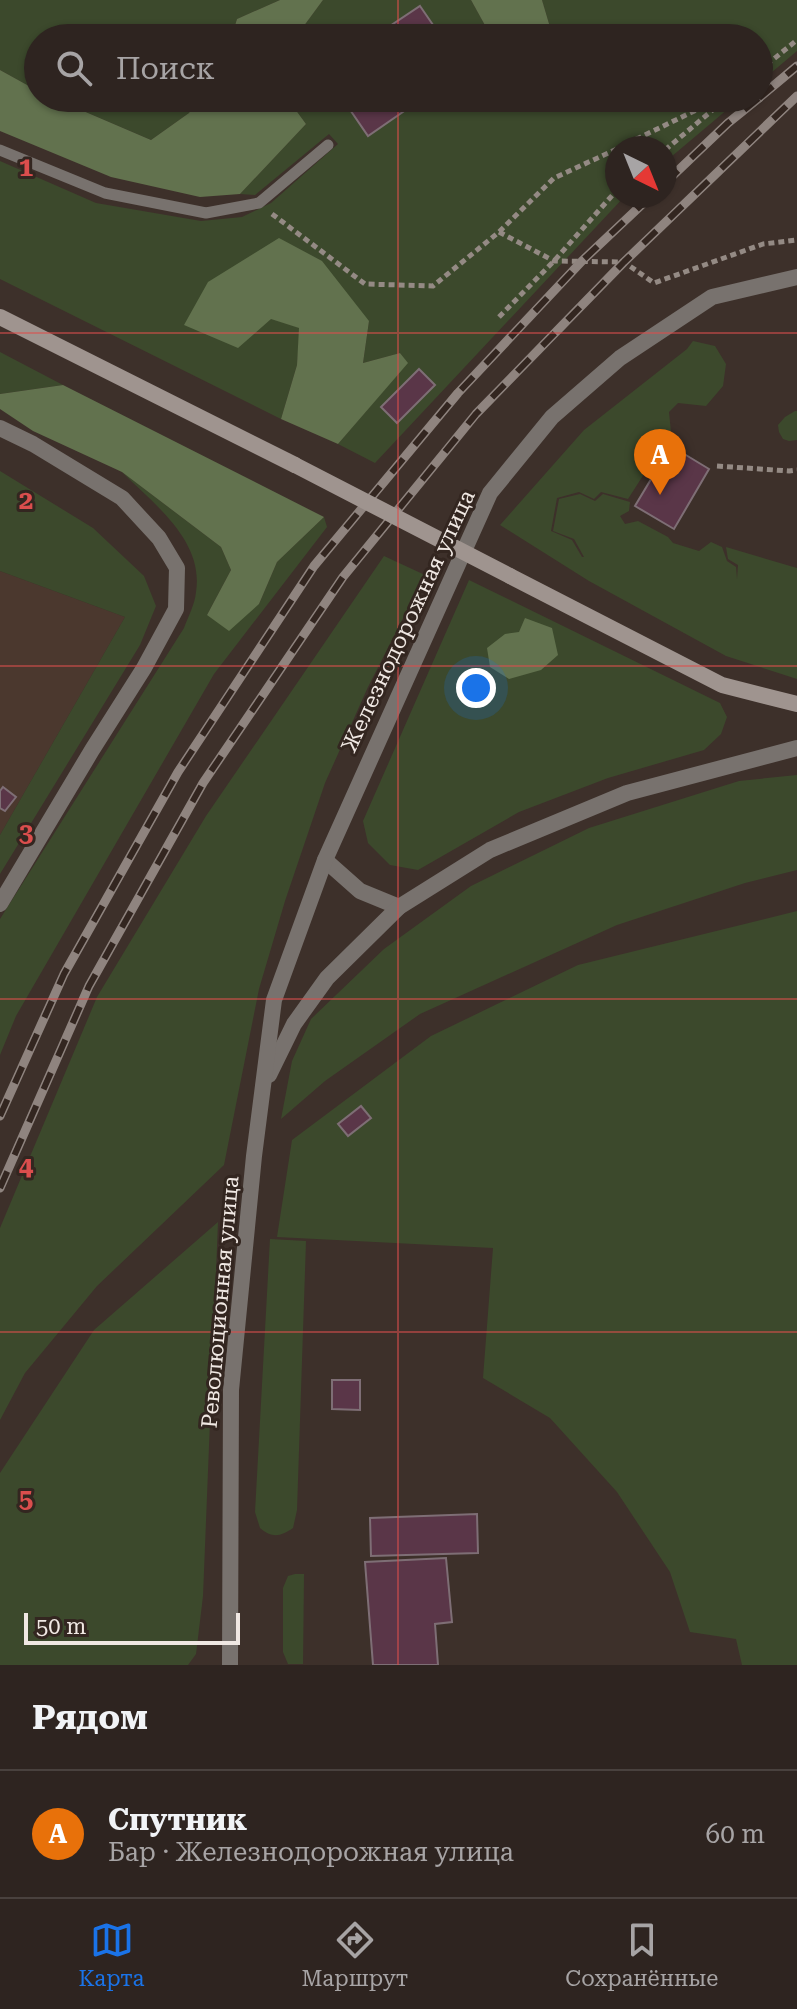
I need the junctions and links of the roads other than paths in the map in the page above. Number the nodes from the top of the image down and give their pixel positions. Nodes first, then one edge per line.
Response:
1 (328, 145) dead end
2 (0, 150) edge
3 (797, 277) edge
4 (0, 317) edge
5 (0, 428) edge
6 (797, 704) edge
7 (797, 748) edge
8 (325, 860) junction
9 (0, 904) edge
10 (399, 907) junction
11 (263, 1087) junction
12 (230, 1665) edge

1 - 2 lane
3 - 8 street, Железнодорожная улица
4 - 6 main road, bridge
5 - 9 street
7 - 10 street
8 - 10 street
8 - 11 street, Железнодорожная улица
10 - 11 street
11 - 12 street, Революционная улица

